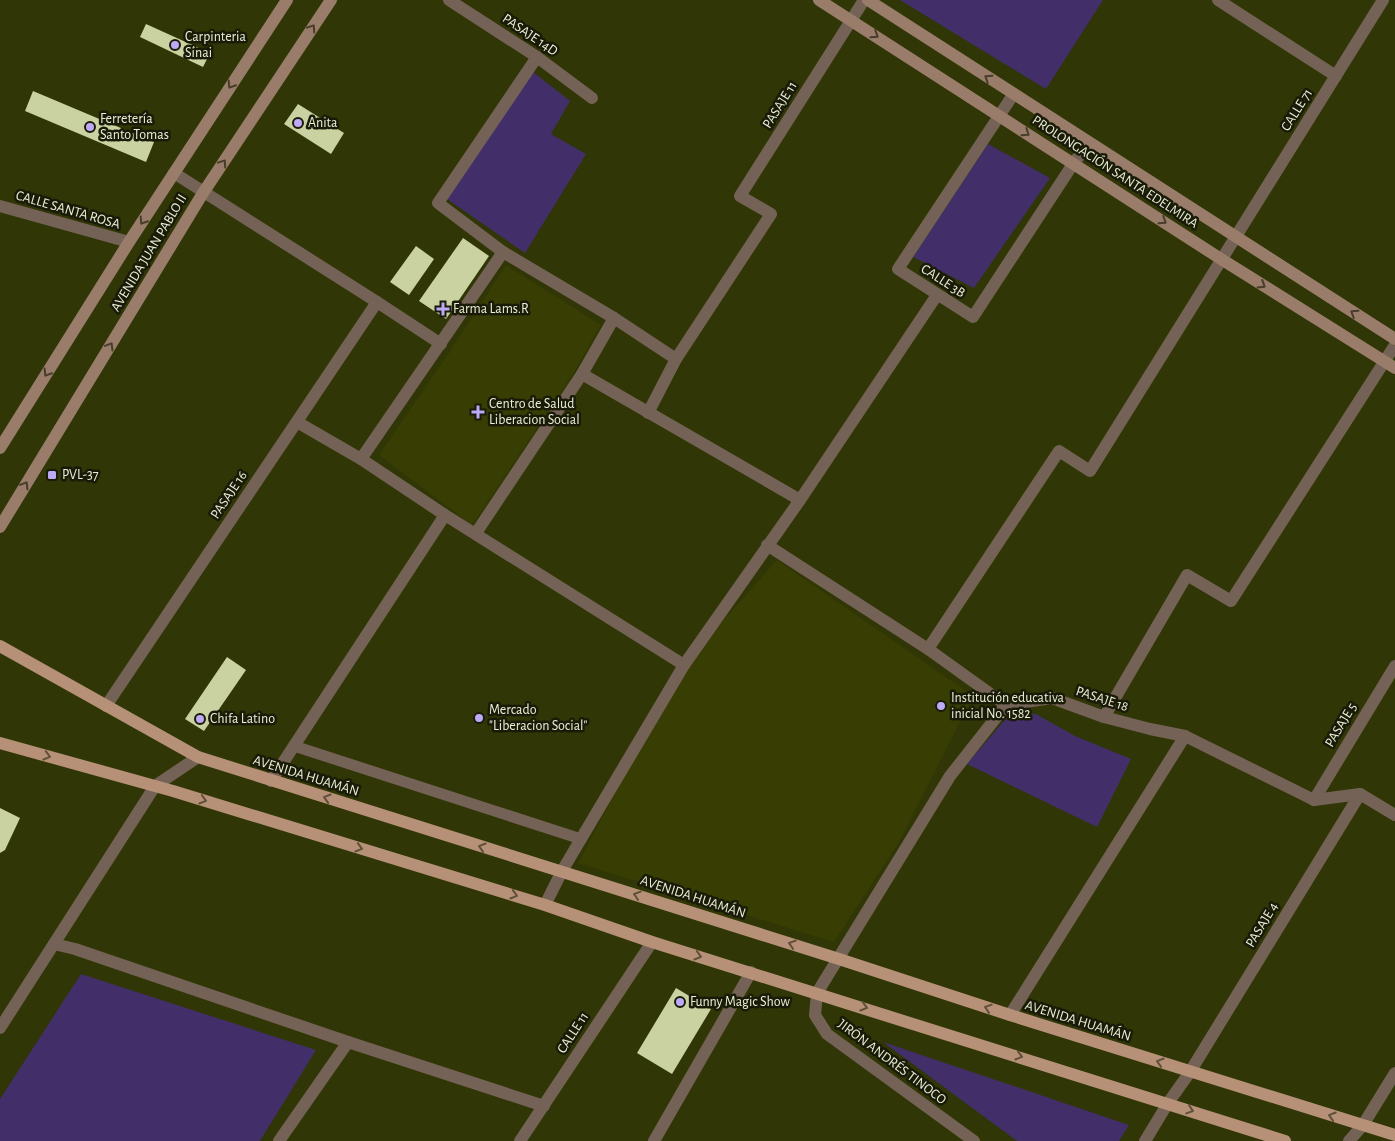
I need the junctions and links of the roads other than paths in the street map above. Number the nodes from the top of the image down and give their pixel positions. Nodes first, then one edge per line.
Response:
1 (287, 0) edge
2 (331, 0) edge
3 (449, 0) edge
4 (819, 0) edge
5 (864, 0) edge
6 (868, 0) edge
7 (1218, 0) edge
8 (1383, 0) edge
9 (851, 19) junction
10 (537, 57) junction
11 (1336, 76) junction
12 (1013, 94) junction
13 (592, 98) dead end
14 (999, 115) junction
15 (1089, 143) junction
16 (1073, 164) junction
17 (174, 173) junction
18 (203, 193) junction
19 (0, 206) edge
20 (1236, 236) junction
21 (129, 242) junction
22 (503, 252) junction
23 (1221, 259) junction
24 (937, 296) junction
25 (377, 302) junction
26 (614, 318) junction
27 (1395, 339) edge
28 (441, 344) junction
29 (1395, 345) edge
30 (676, 359) junction
31 (1390, 365) edge
32 (582, 374) junction
33 (648, 413) junction
34 (297, 422) junction
35 (0, 448) edge
36 (361, 459) junction
37 (800, 500) junction
38 (445, 515) junction
39 (0, 527) edge
40 (476, 533) junction
41 (767, 546) junction
42 (0, 646) edge
43 (928, 649) junction
44 (684, 665) junction
45 (1395, 666) edge
46 (1006, 705) junction
47 (106, 706) junction
48 (1104, 717) junction
49 (1185, 736) junction
50 (0, 742) edge
51 (294, 746) junction
52 (198, 757) junction
53 (270, 781) junction
54 (155, 786) junction
55 (1360, 794) junction
56 (1314, 800) junction
57 (1395, 815) edge
58 (581, 839) junction
59 (562, 871) junction
60 (544, 905) junction
61 (652, 942) junction
62 (54, 944) junction
63 (839, 959) junction
64 (751, 972) junction
65 (817, 993) junction
66 (1010, 1015) junction
67 (0, 1028) edge
68 (348, 1042) junction
69 (1190, 1072) junction
70 (1395, 1073) edge
71 (1168, 1103) junction
72 (544, 1106) junction
73 (1363, 1125) junction
74 (1395, 1135) edge
75 (279, 1141) edge
76 (520, 1141) edge
77 (654, 1141) edge
78 (974, 1141) edge
79 (1145, 1141) edge
80 (1285, 1141) edge
81 (1349, 1141) edge

1 -> 17 street, AVENIDA JUAN PABLO II
18 -> 2 street, AVENIDA JUAN PABLO II
3 - 10 street, PASAJE 14D
4 - 9 street, PROLONGACIÓN SANTA EDELMIRA
5 - 9 street, PASAJE 11
12 -> 6 street, PROLONGACIÓN SANTA EDELMIRA
7 - 11 street
8 - 11 street, CALLE 71
9 -> 14 street, PROLONGACIÓN SANTA EDELMIRA
9 - 30 street, PASAJE 11
10 - 13 street, PASAJE 14D
10 - 22 street
11 - 20 street, CALLE 71
12 - 14 street, CALLE 3B
12 - 15 street, PROLONGACIÓN SANTA EDELMIRA
14 -> 16 street, PROLONGACIÓN SANTA EDELMIRA
14 - 24 street, CALLE 3B
15 - 16 street, CALLE 3B
15 - 20 street, PROLONGACIÓN SANTA EDELMIRA
16 -> 23 street, PROLONGACIÓN SANTA EDELMIRA
16 - 24 street, CALLE 3B
17 - 18 street
17 -> 21 street, AVENIDA JUAN PABLO II
18 - 25 street
39 -> 18 street, AVENIDA JUAN PABLO II
19 - 21 street, CALLE SANTA ROSA
20 - 23 street, CALLE 71
27 -> 20 street, PROLONGACIÓN SANTA EDELMIRA
21 -> 35 street, AVENIDA JUAN PABLO II
22 - 26 street
22 - 28 street
23 -> 31 street, PROLONGACIÓN SANTA EDELMIRA
23 - 43 street, CALLE 71
24 - 37 street
25 - 28 street
25 - 34 street, PASAJE 16
26 - 30 street
26 - 32 street
28 - 36 street
29 - 31 street
30 - 33 street
31 - 48 street
32 - 33 street
32 - 40 street
33 - 37 street
34 - 36 street
34 - 47 street, PASAJE 16
36 - 38 street
37 - 41 street
38 - 40 street
38 - 51 street
40 - 44 street
41 - 43 street
41 - 44 street
42 - 47 main road, AVENIDA HUAMÁN
43 - 46 street
44 - 58 street
45 - 56 street, PASAJE 5
46 - 48 street, PASAJE 18
46 - 63 street
47 - 52 main road, AVENIDA HUAMÁN
48 - 49 street, PASAJE 18
49 - 56 street, PASAJE 18
49 - 66 street
50 -> 54 main road
51 - 53 street
51 - 58 lane
52 - 53 main road, AVENIDA HUAMÁN
52 - 54 street
59 -> 53 main road, AVENIDA HUAMÁN
54 -> 60 main road
54 - 62 street
55 - 56 street
55 - 57 street
55 - 69 street, PASAJE 4
58 - 59 street
59 - 60 street
63 -> 59 main road, AVENIDA HUAMÁN
60 - 61 main road
61 -> 64 main road
61 - 72 street, CALLE 11
62 - 67 street
62 - 68 street
63 - 65 street
66 -> 63 main road, AVENIDA HUAMÁN
64 - 65 main road
64 - 77 street
65 -> 71 main road
65 - 78 street, JIRÓN ANDRÉS TINOCO
69 -> 66 main road, AVENIDA HUAMÁN
68 - 72 street
68 - 75 street
69 - 71 street, PASAJE 4
73 -> 69 main road, AVENIDA HUAMÁN
70 - 73 street
71 - 79 street, PASAJE 4
71 -> 80 main road
72 - 76 street, CALLE 11
73 - 74 main road, AVENIDA HUAMÁN
73 - 81 street

